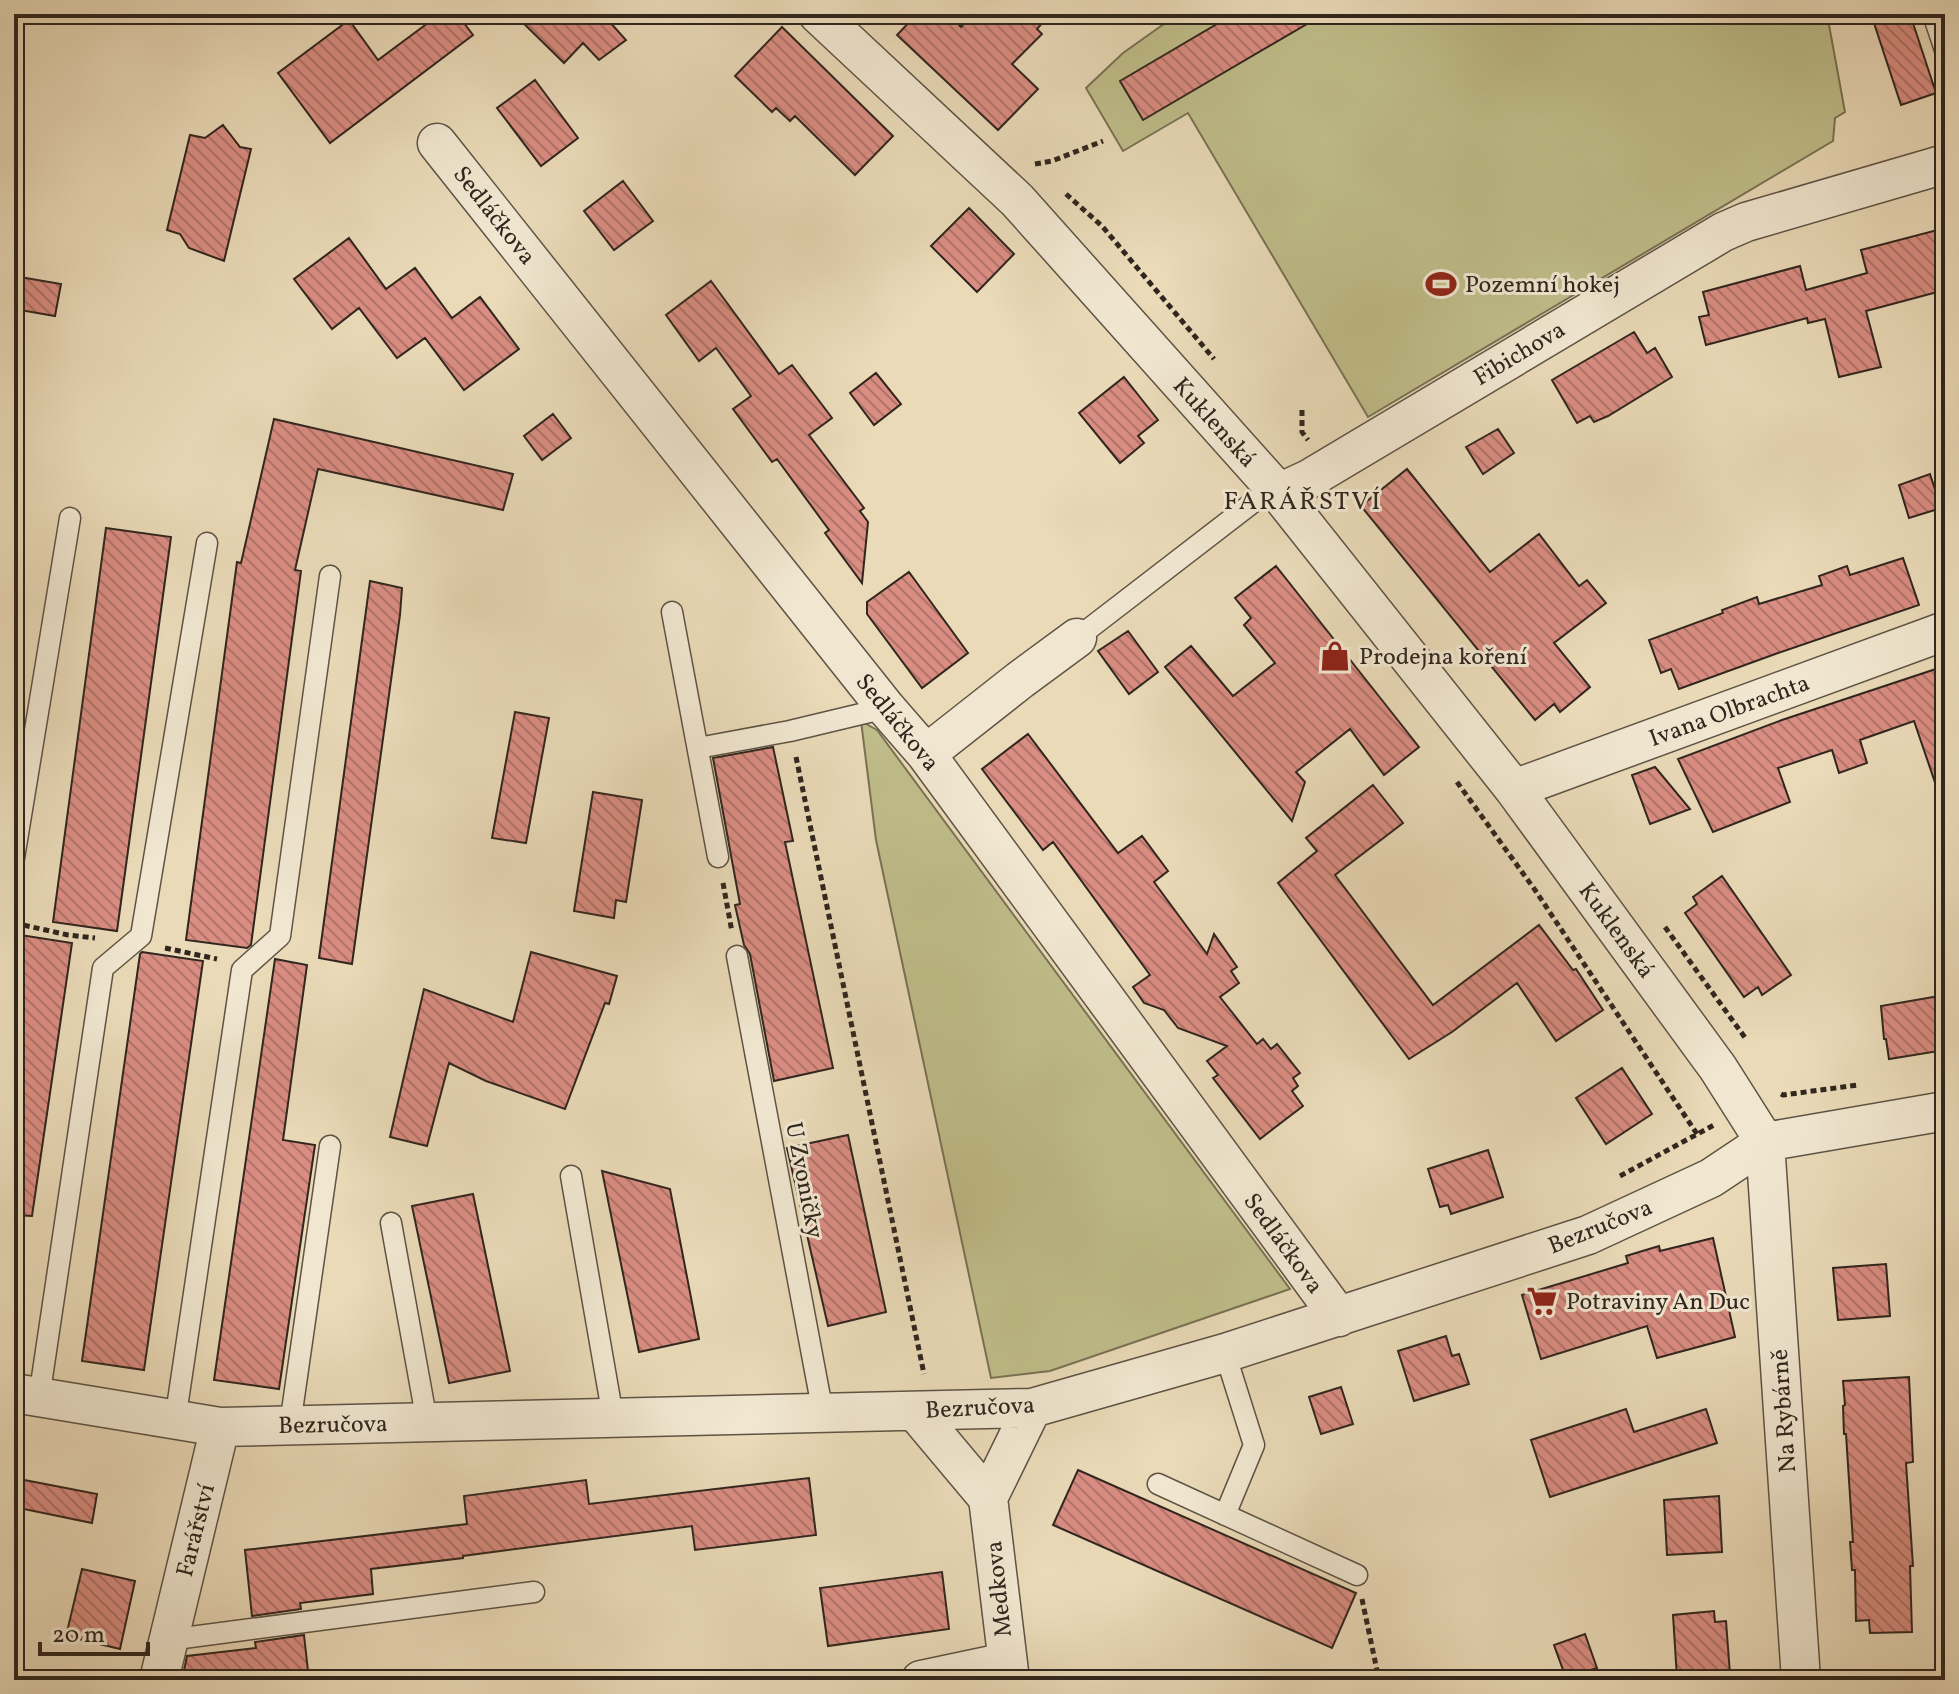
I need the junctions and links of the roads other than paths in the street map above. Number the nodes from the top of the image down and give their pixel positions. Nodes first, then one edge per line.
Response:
1 (818, 14) edge
2 (1933, 14) edge
3 (1945, 50) edge
4 (437, 143) dead end
5 (1945, 164) edge
6 (1276, 490) junction
7 (70, 518) dead end
8 (207, 543) dead end
9 (330, 576) dead end
10 (672, 612) dead end
11 (1945, 631) edge
12 (1077, 638) joint
13 (886, 708) junction
14 (698, 748) junction
15 (926, 754) junction
16 (1514, 789) junction
17 (718, 857) road end
18 (14, 858) edge
19 (737, 956) road end
20 (1945, 1111) edge
21 (1765, 1142) junction
22 (330, 1146) dead end
23 (571, 1176) dead end
24 (391, 1223) dead end
25 (1339, 1317) junction
26 (1225, 1353) junction
27 (27, 1396) edge
28 (1032, 1408) junction
29 (924, 1410) junction
30 (823, 1413) junction
31 (613, 1417) junction
32 (175, 1421) junction
33 (427, 1422) junction
34 (290, 1425) junction
35 (220, 1427) junction
36 (1158, 1484) dead end
37 (988, 1498) junction
38 (1225, 1515) junction
39 (1357, 1575) road end
40 (534, 1592) dead end
41 (168, 1640) junction
42 (1008, 1671) edge
43 (159, 1680) edge
44 (921, 1680) edge
45 (1801, 1680) edge

1 - 6 street, Kuklenská
2 - 3 lane
4 - 13 street, Sedláčkova
5 - 6 street, Fibichova
6 - 12 lane, Fibichova
6 - 16 street, Kuklenská
7 - 18 lane
8 - 27 lane
9 - 32 lane
10 - 14 lane
11 - 16 street, Ivana Olbrachta
12 - 15 street, Fibichova
13 - 14 lane
13 - 15 street, Sedláčkova
14 - 17 lane
15 - 25 street, Sedláčkova
16 - 21 street, Kuklenská
19 - 30 lane, U Zvoničky
20 - 21 street, Bezručova
21 - 25 street, Bezručova
21 - 45 street, Na Rybárně
22 - 34 lane
23 - 31 lane
24 - 33 lane
25 - 26 street, Bezručova
26 - 28 street, Bezručova
26 - 38 lane
27 - 32 street, Bezručova
28 - 29 street, Bezručova
28 - 37 street
29 - 30 street, Bezručova
29 - 37 street
30 - 31 street, Bezručova
31 - 33 street, Bezručova
32 - 35 street, Bezručova
33 - 34 street, Bezručova
34 - 35 street, Bezručova
35 - 41 street, Farářství
36 - 38 lane
37 - 42 street, Medkova
38 - 39 lane
40 - 41 lane
41 - 43 street, Farářství
42 - 44 street

